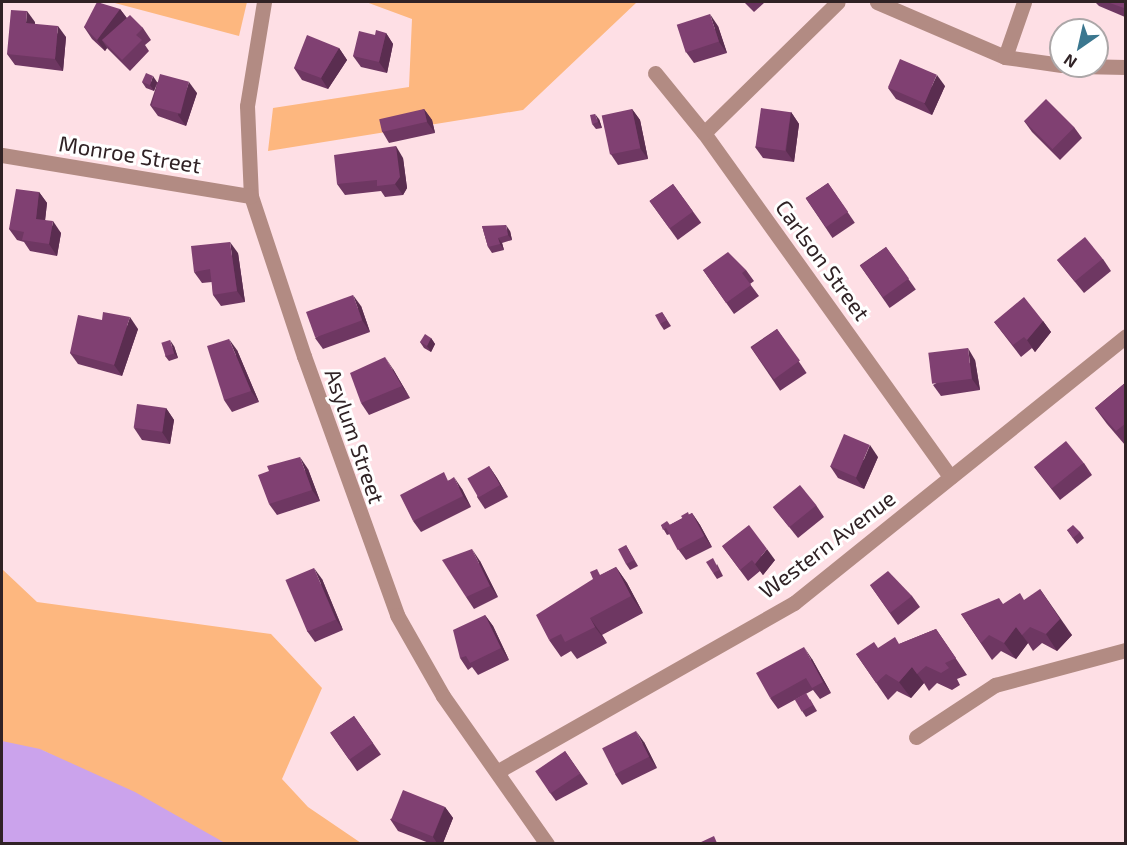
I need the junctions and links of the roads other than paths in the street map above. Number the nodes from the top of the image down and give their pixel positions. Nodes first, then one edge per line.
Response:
1 (264, 2) edge
2 (838, 2) edge
3 (877, 2) edge
4 (1024, 2) edge
5 (1005, 57) junction
6 (1049, 63) edge
7 (1109, 67) edge
8 (1125, 67) edge
9 (655, 74) dead end
10 (705, 133) junction
11 (2, 155) edge
12 (251, 196) junction
13 (1125, 336) edge
14 (950, 477) junction
15 (1125, 650) edge
16 (916, 737) dead end
17 (500, 770) junction
18 (547, 843) edge

1 - 12 street, Asylum Street
2 - 10 street
3 - 5 street
4 - 5 street
5 - 6 street
7 - 8 street
9 - 10 street, Carlson Street
10 - 14 street, Carlson Street
11 - 12 street, Monroe Street
12 - 17 street, Asylum Street
13 - 14 street, Western Avenue
14 - 17 street, Western Avenue
15 - 16 street
17 - 18 street, Asylum Street

